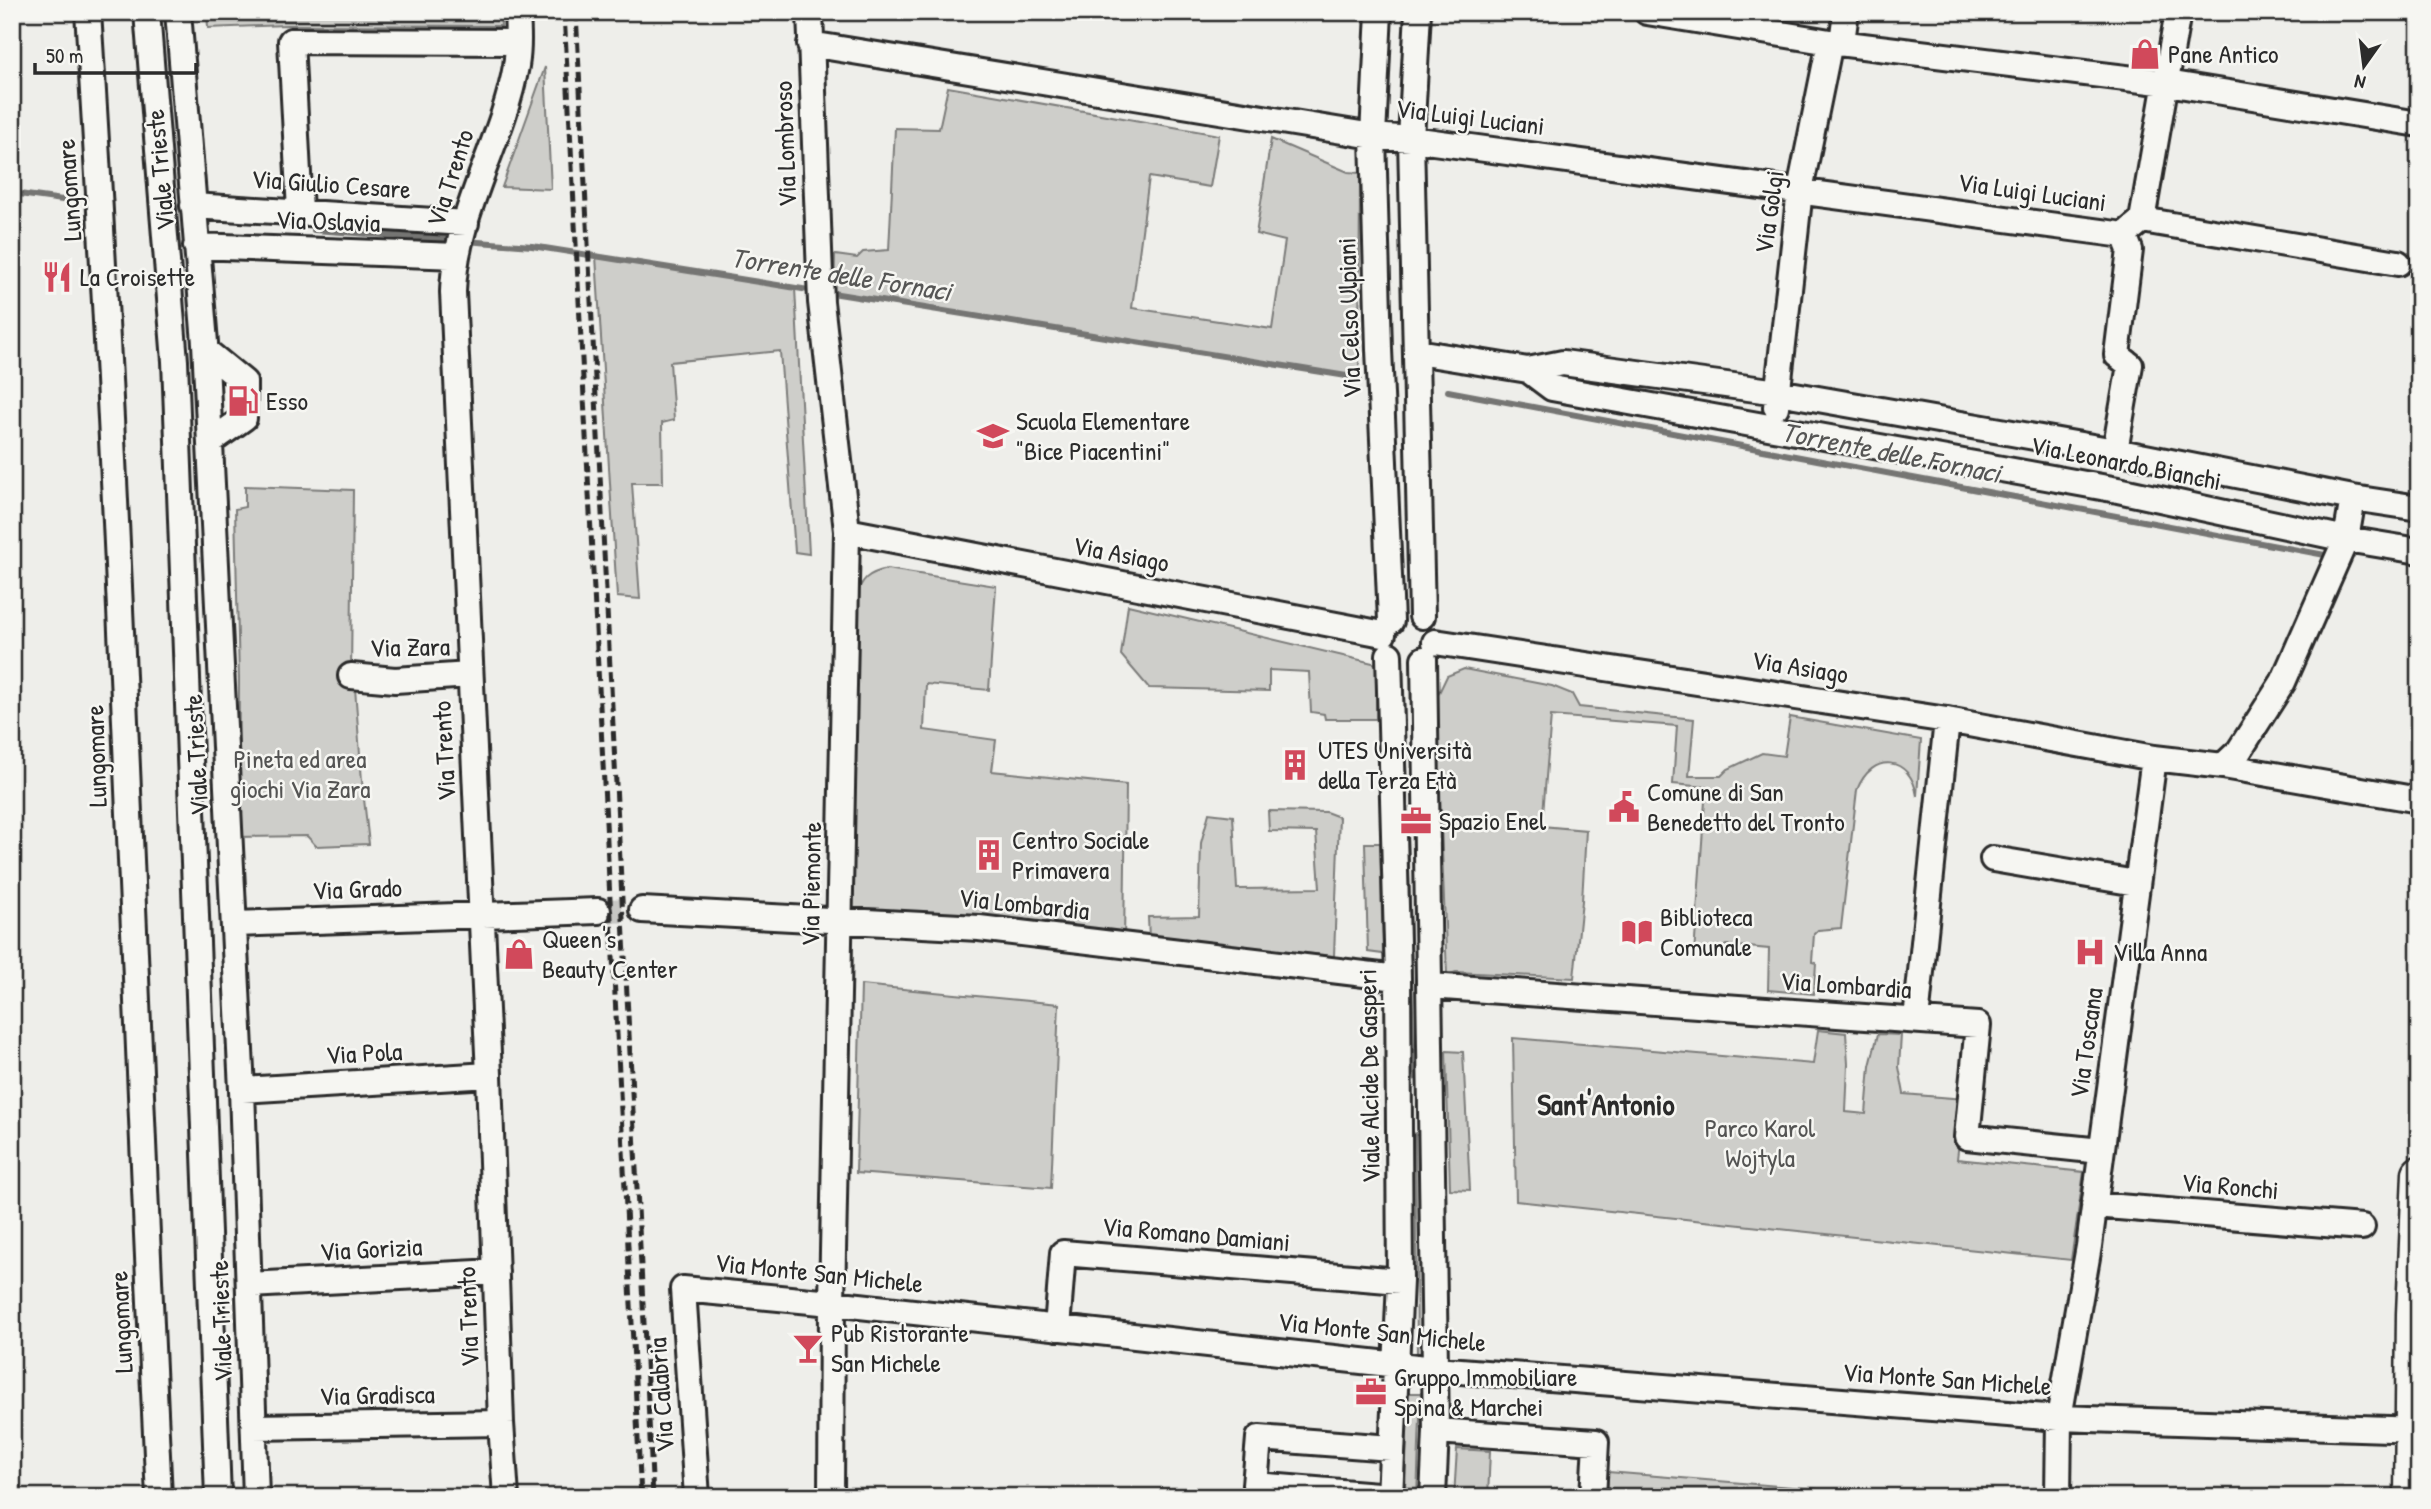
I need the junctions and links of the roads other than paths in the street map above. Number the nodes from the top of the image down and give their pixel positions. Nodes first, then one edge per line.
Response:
1 (88, 12) edge
2 (147, 12) edge
3 (178, 12) edge
4 (517, 12) edge
5 (810, 12) edge
6 (1379, 12) edge
7 (1418, 12) edge
8 (1647, 12) edge
9 (1846, 12) edge
10 (2178, 12) edge
11 (1709, 17) edge
12 (518, 42) junction
13 (1836, 42) junction
14 (810, 44) junction
15 (2167, 83) junction
16 (2419, 124) edge
17 (1373, 136) junction
18 (1411, 139) junction
19 (1800, 190) junction
20 (193, 206) junction
21 (300, 211) junction
22 (466, 223) junction
23 (2133, 227) junction
24 (197, 246) junction
25 (457, 256) junction
26 (2398, 263) dead end
27 (820, 273) joint
28 (206, 351) junction
29 (1417, 352) junction
30 (1528, 370) junction
31 (1778, 392) junction
32 (1773, 428) junction
33 (210, 442) junction
34 (2115, 451) junction
35 (2353, 498) junction
36 (2415, 505) edge
37 (847, 531) junction
38 (2346, 539) junction
39 (2419, 551) edge
40 (1422, 616) junction
41 (1388, 637) junction
42 (1430, 650) junction
43 (470, 675) junction
44 (351, 676) dead end
45 (1947, 720) junction
46 (2154, 758) junction
47 (2223, 766) junction
48 (2419, 800) edge
49 (1993, 859) dead end
50 (2136, 883) junction
51 (642, 910) tunnel mouth
52 (598, 911) tunnel mouth
53 (481, 915) junction
54 (840, 919) junction
55 (235, 924) junction
56 (1398, 978) junction
57 (1430, 986) junction
58 (1916, 1020) junction
59 (489, 1075) junction
60 (243, 1090) junction
61 (2101, 1151) junction
62 (2419, 1173) edge
63 (2094, 1205) junction
64 (2362, 1227) dead end
65 (496, 1272) junction
66 (1400, 1281) junction
67 (249, 1285) junction
68 (684, 1289) joint
69 (832, 1303) junction
70 (1057, 1328) junction
71 (1397, 1365) junction
72 (1435, 1369) junction
73 (2059, 1418) junction
74 (501, 1423) junction
75 (254, 1427) junction
76 (2416, 1430) edge
77 (1436, 1432) junction
78 (1391, 1448) junction
79 (1390, 1496) edge
80 (159, 1497) edge
81 (218, 1497) edge
82 (257, 1497) edge
83 (506, 1497) edge
84 (697, 1497) edge
85 (831, 1497) edge
86 (1433, 1497) edge
87 (1593, 1497) edge
88 (2058, 1497) edge
89 (2411, 1497) edge

1 - 80 street, Lungomare
2 - 81 street, Viale Trieste
3 - 20 street, Viale Trieste
4 - 12 street, Via Trento
5 - 14 street, Via Lombroso
6 - 17 street, Via Celso Ulpiani
7 - 18 street
8 - 11 street
9 - 13 street, Via Golgi
10 - 15 street
11 - 13 street
12 - 21 street
12 - 22 street, Via Trento
13 - 15 street
13 - 19 street, Via Golgi
14 - 17 street, Via Luigi Luciani
14 - 27 street, Via Lombroso
15 - 16 street
15 - 23 street
17 - 18 street, Via Luigi Luciani
17 - 41 street, Via Celso Ulpiani
18 - 19 street, Via Luigi Luciani
18 - 29 street
19 - 23 street, Via Luigi Luciani
19 - 31 street, Via Golgi
20 - 21 street, Via Giulio Cesare
20 - 24 street, Viale Trieste
21 - 22 street, Via Giulio Cesare
22 - 25 street, Via Trento
23 - 26 street, Via Luigi Luciani
23 - 34 street
24 - 25 street, Via Oslavia
24 - 28 street, Viale Trieste
25 - 43 street, Via Trento
27 - 37 street, Via Piemonte
28 - 33 street, Viale Trieste
28 - 33 street
29 - 30 street, Via Leonardo Bianchi
29 - 40 street
30 - 31 street, Via Leonardo Bianchi
30 - 32 street, Via Leonardo Bianchi
31 - 32 street, Via Golgi
31 - 34 street, Via Leonardo Bianchi
32 - 38 street, Via Leonardo Bianchi
33 - 55 street, Viale Trieste
34 - 35 street, Via Leonardo Bianchi
35 - 36 street, Via Leonardo Bianchi
35 - 38 street
37 - 41 street, Via Asiago
37 - 54 street, Via Piemonte
38 - 39 street, Via Leonardo Bianchi
38 - 47 street
40 - 41 street
40 - 42 street
41 - 42 street
41 - 56 street, Viale Alcide De Gasperi
42 - 45 street, Via Asiago
42 - 57 street
43 - 44 street, Via Zara
43 - 53 street, Via Trento
45 - 46 street, Via Asiago
45 - 58 street
46 - 47 street
46 - 50 street, Via Toscana
47 - 48 street
49 - 50 street
50 - 61 street, Via Toscana
51 - 54 street, Via Lombardia
52 - 53 street
53 - 55 street, Via Grado
53 - 59 street, Via Trento
54 - 56 street, Via Lombardia
54 - 69 street, Via Piemonte
55 - 60 street, Viale Trieste
56 - 66 street, Viale Alcide De Gasperi
57 - 58 street, Via Lombardia
57 - 72 street
58 - 61 street, Via Lombardia
59 - 60 street, Via Pola
59 - 65 street, Via Trento
60 - 67 street, Viale Trieste
61 - 63 street, Via Toscana
62 - 76 main road
63 - 64 street, Via Ronchi
63 - 73 street, Via Toscana
65 - 67 street, Via Gorizia
65 - 74 street, Via Trento
66 - 70 street, Via Romano Damiani
66 - 71 street, Viale Alcide De Gasperi
67 - 75 street, Viale Trieste
68 - 69 street, Via Monte San Michele
68 - 84 street, Via Calabria
69 - 70 street, Via Monte San Michele
69 - 85 street, Via Piemonte
70 - 71 street, Via Monte San Michele
71 - 72 street, Via Monte San Michele
71 - 78 street, Viale Alcide De Gasperi
72 - 73 street, Via Monte San Michele
72 - 77 street
73 - 76 street, Via Monte San Michele
73 - 88 street, Via Toscana
74 - 75 street, Via Gradisca
74 - 83 street, Via Trento
75 - 82 street, Viale Trieste
76 - 89 main road
77 - 86 street
77 - 87 street
78 - 79 street, Viale Alcide De Gasperi
78 - 79 street

